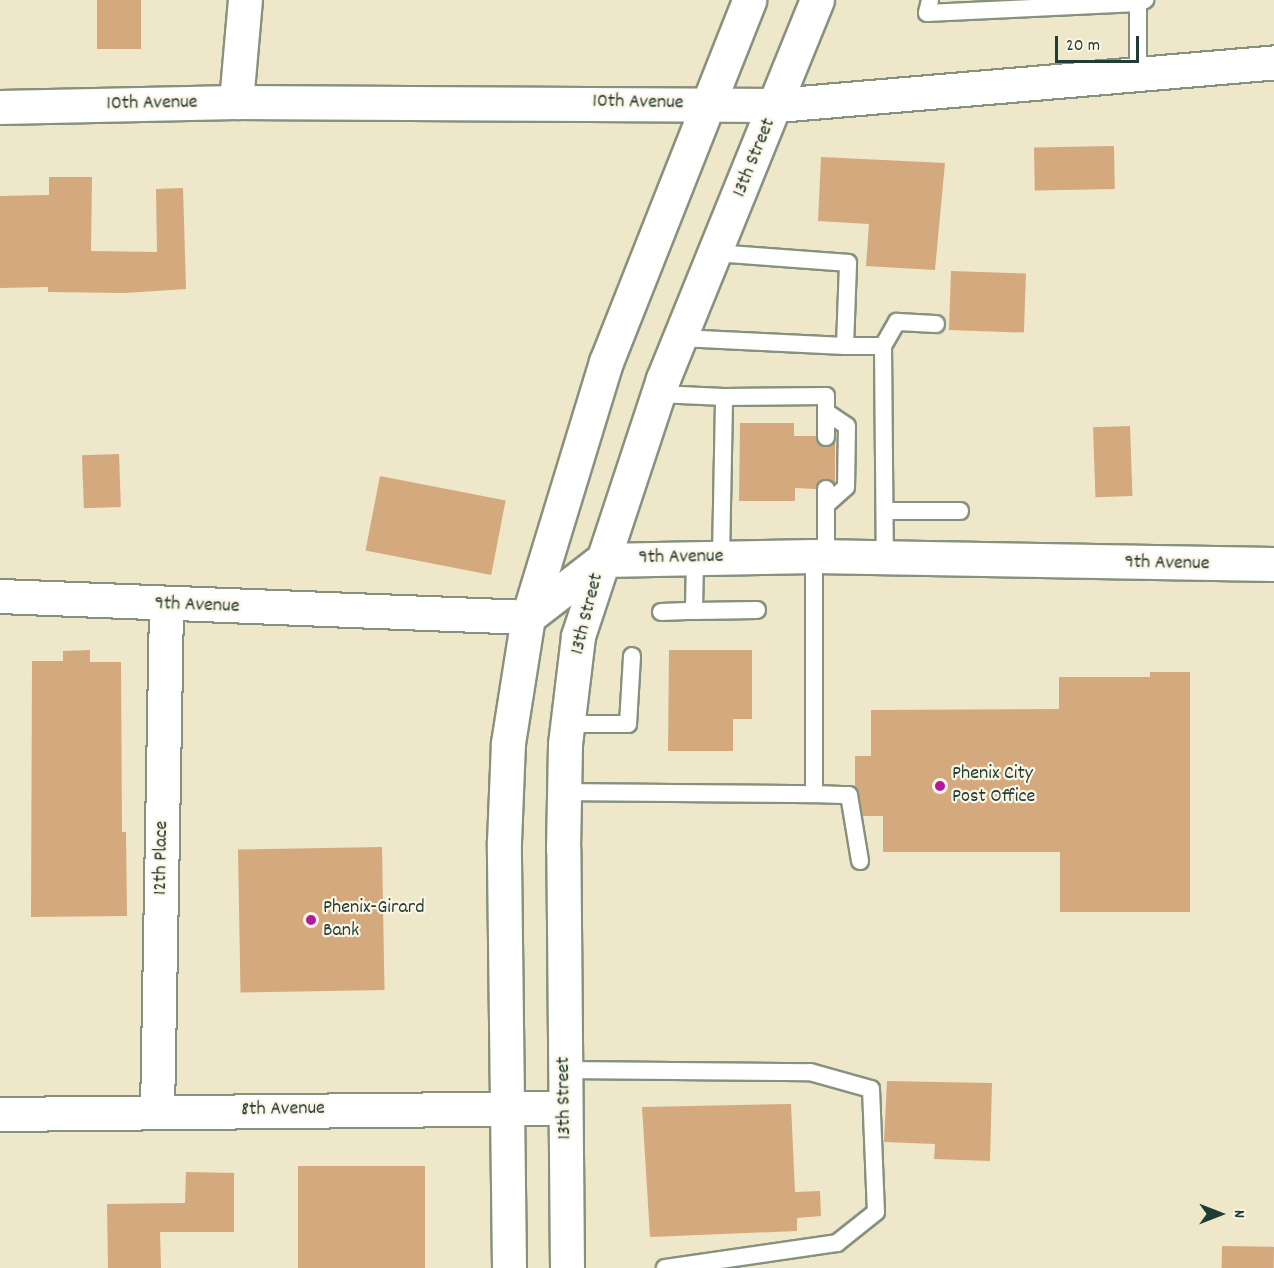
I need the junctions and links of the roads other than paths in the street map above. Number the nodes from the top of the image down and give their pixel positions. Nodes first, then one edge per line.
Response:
1 (245, 0) edge
2 (749, 0) edge
3 (818, 0) edge
4 (930, 0) edge
5 (1140, 1) edge
6 (1274, 62) edge
7 (1138, 75) junction
8 (236, 102) junction
9 (709, 104) junction
10 (777, 105) junction
11 (0, 107) edge
12 (716, 253) junction
13 (936, 324) dead end
14 (680, 338) junction
15 (845, 346) junction
16 (884, 346) junction
17 (658, 394) junction
18 (724, 397) junction
19 (826, 412) junction
20 (826, 436) dead end
21 (885, 511) junction
22 (960, 511) dead end
23 (820, 557) junction
24 (708, 558) junction
25 (885, 558) junction
26 (602, 560) junction
27 (1274, 564) edge
28 (0, 596) edge
29 (166, 605) junction
30 (694, 610) junction
31 (757, 610) dead end
32 (660, 612) dead end
33 (528, 617) junction
34 (632, 656) dead end
35 (568, 724) junction
36 (564, 792) junction
37 (814, 794) junction
38 (860, 861) dead end
39 (564, 1070) junction
40 (505, 1108) junction
41 (565, 1108) junction
42 (157, 1112) junction
43 (0, 1114) edge
44 (509, 1268) edge
45 (567, 1268) edge
46 (665, 1268) edge

1 - 8 street
2 - 9 street
3 - 10 street, 13th Street
4 - 5 lane
5 - 7 lane
6 - 7 street, 10th Avenue
7 - 10 street, 10th Avenue
8 - 9 street, 10th Avenue
8 - 11 street, 10th Avenue
9 - 10 street, 10th Avenue
9 - 33 street
10 - 12 street, 13th Street
12 - 14 street, 13th Street
12 - 15 lane
13 - 16 lane
14 - 15 lane
14 - 17 street, 13th Street
15 - 16 lane
16 - 21 lane
17 - 18 lane
17 - 26 street, 13th Street
18 - 19 lane
18 - 24 lane
19 - 20 lane
19 - 23 lane
21 - 22 lane
21 - 25 lane
23 - 24 street, 9th Avenue
23 - 25 street, 9th Avenue
23 - 37 lane
24 - 26 street, 9th Avenue
24 - 30 lane
25 - 27 street, 9th Avenue
26 - 33 street
26 - 35 street, 13th Street
28 - 29 street, 9th Avenue
29 - 33 street, 9th Avenue
29 - 42 street, 12th Place
30 - 31 lane
30 - 32 lane
33 - 40 street
34 - 35 lane
35 - 36 street, 13th Street
36 - 37 lane
36 - 39 street, 13th Street
37 - 38 lane
39 - 41 street, 13th Street
39 - 46 lane
40 - 41 street, 8th Avenue
40 - 42 street, 8th Avenue
40 - 44 street
41 - 45 street, 13th Street
42 - 43 street, 8th Avenue

